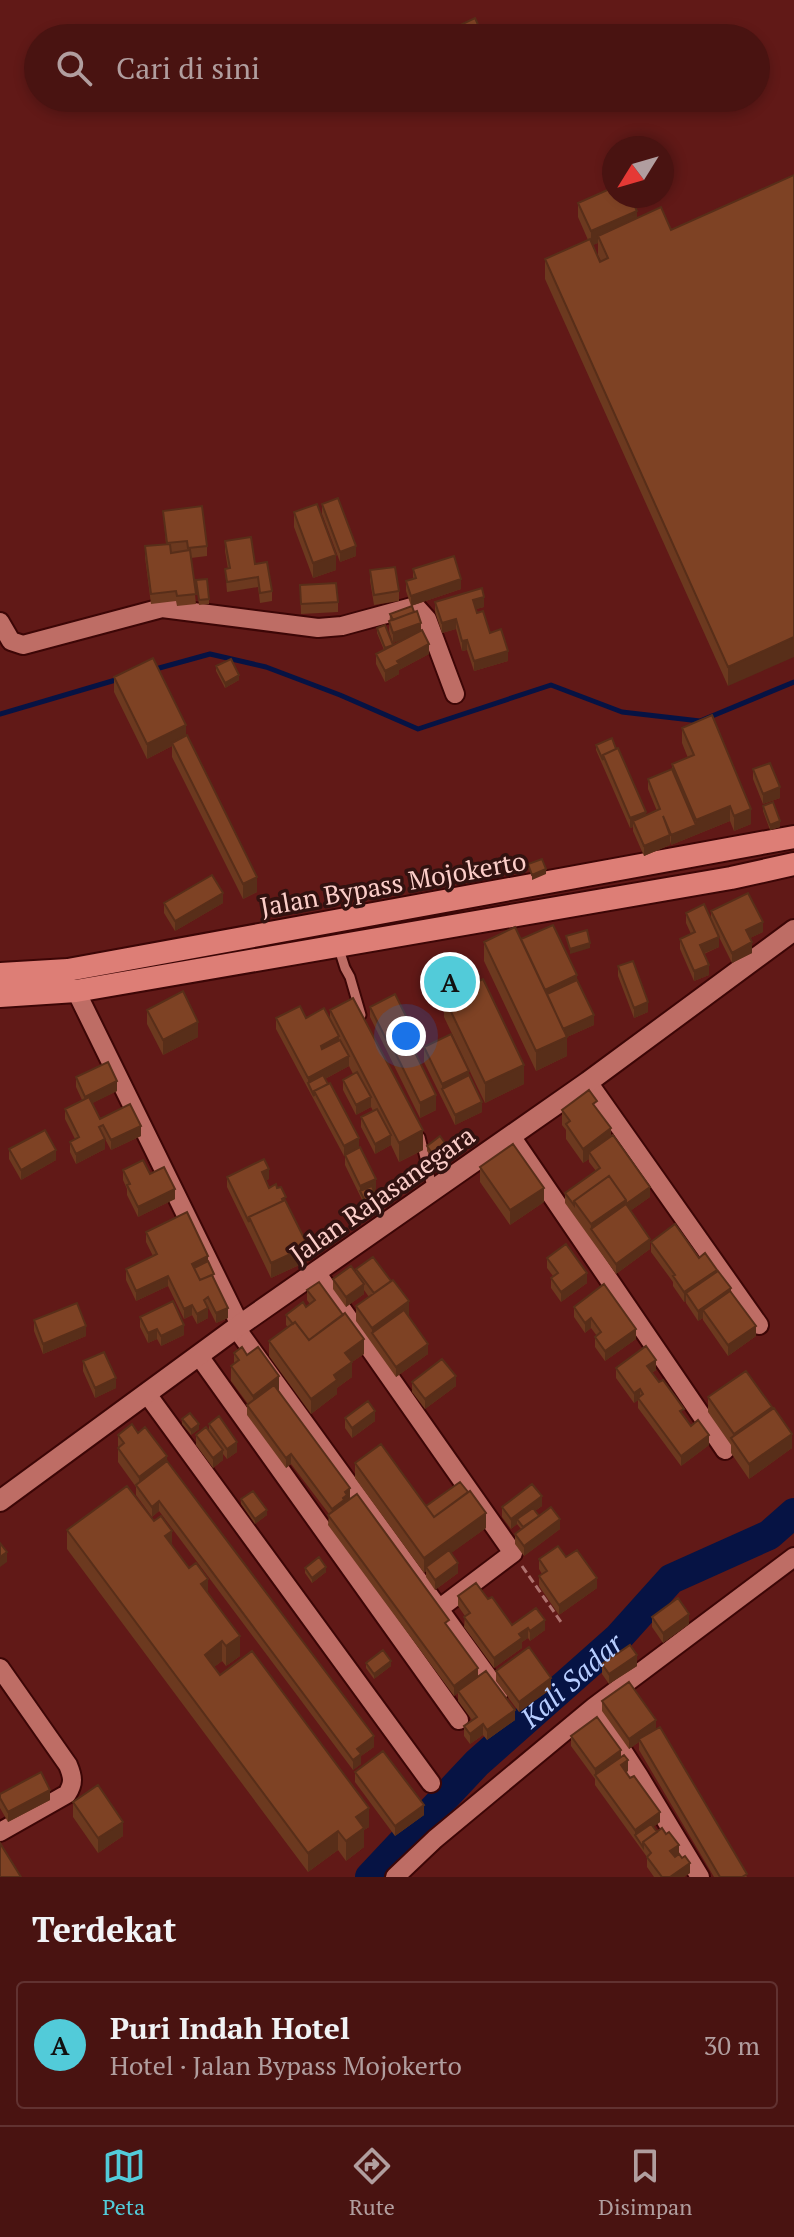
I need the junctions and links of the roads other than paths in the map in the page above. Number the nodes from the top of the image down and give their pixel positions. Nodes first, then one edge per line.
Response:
1 (0, 622) edge
2 (455, 694) dead end
3 (794, 837) edge
4 (794, 864) edge
5 (794, 930) edge
6 (338, 945) junction
7 (0, 974) edge
8 (76, 991) junction
9 (0, 996) edge
10 (364, 1022) edge
11 (588, 1082) junction
12 (417, 1129) edge
13 (511, 1136) junction
14 (433, 1191) junction
15 (316, 1272) junction
16 (759, 1325) edge
17 (238, 1326) junction
18 (199, 1356) junction
19 (147, 1394) junction
20 (725, 1450) dead end
21 (0, 1501) edge
22 (792, 1564) edge
23 (440, 1608) junction
24 (0, 1668) edge
25 (508, 1704) edge
26 (594, 1707) junction
27 (459, 1720) dead end
28 (431, 1783) dead end
29 (0, 1832) edge
30 (395, 1877) edge
31 (700, 1877) edge

1 - 2 street
3 - 7 highway, Jalan Bypass Mojokerto
4 - 6 highway, Jalan Bypass Mojokerto
5 - 11 street, Jalan Rajasanegara
6 - 8 highway, Jalan Bypass Mojokerto
6 - 10 lane
8 - 9 highway, Jalan Bypass Mojokerto
8 - 17 street
11 - 13 street, Jalan Rajasanegara
11 - 16 street
12 - 14 lane
13 - 14 street, Jalan Rajasanegara
13 - 20 street
14 - 15 street, Jalan Rajasanegara
15 - 17 street, Jalan Rajasanegara
15 - 23 street
17 - 18 street, Jalan Rajasanegara
17 - 23 street
18 - 19 street, Jalan Rajasanegara
18 - 27 street
19 - 21 street, Jalan Rajasanegara
19 - 28 street
22 - 26 street
23 - 25 street
24 - 29 street
26 - 30 street
26 - 31 street

